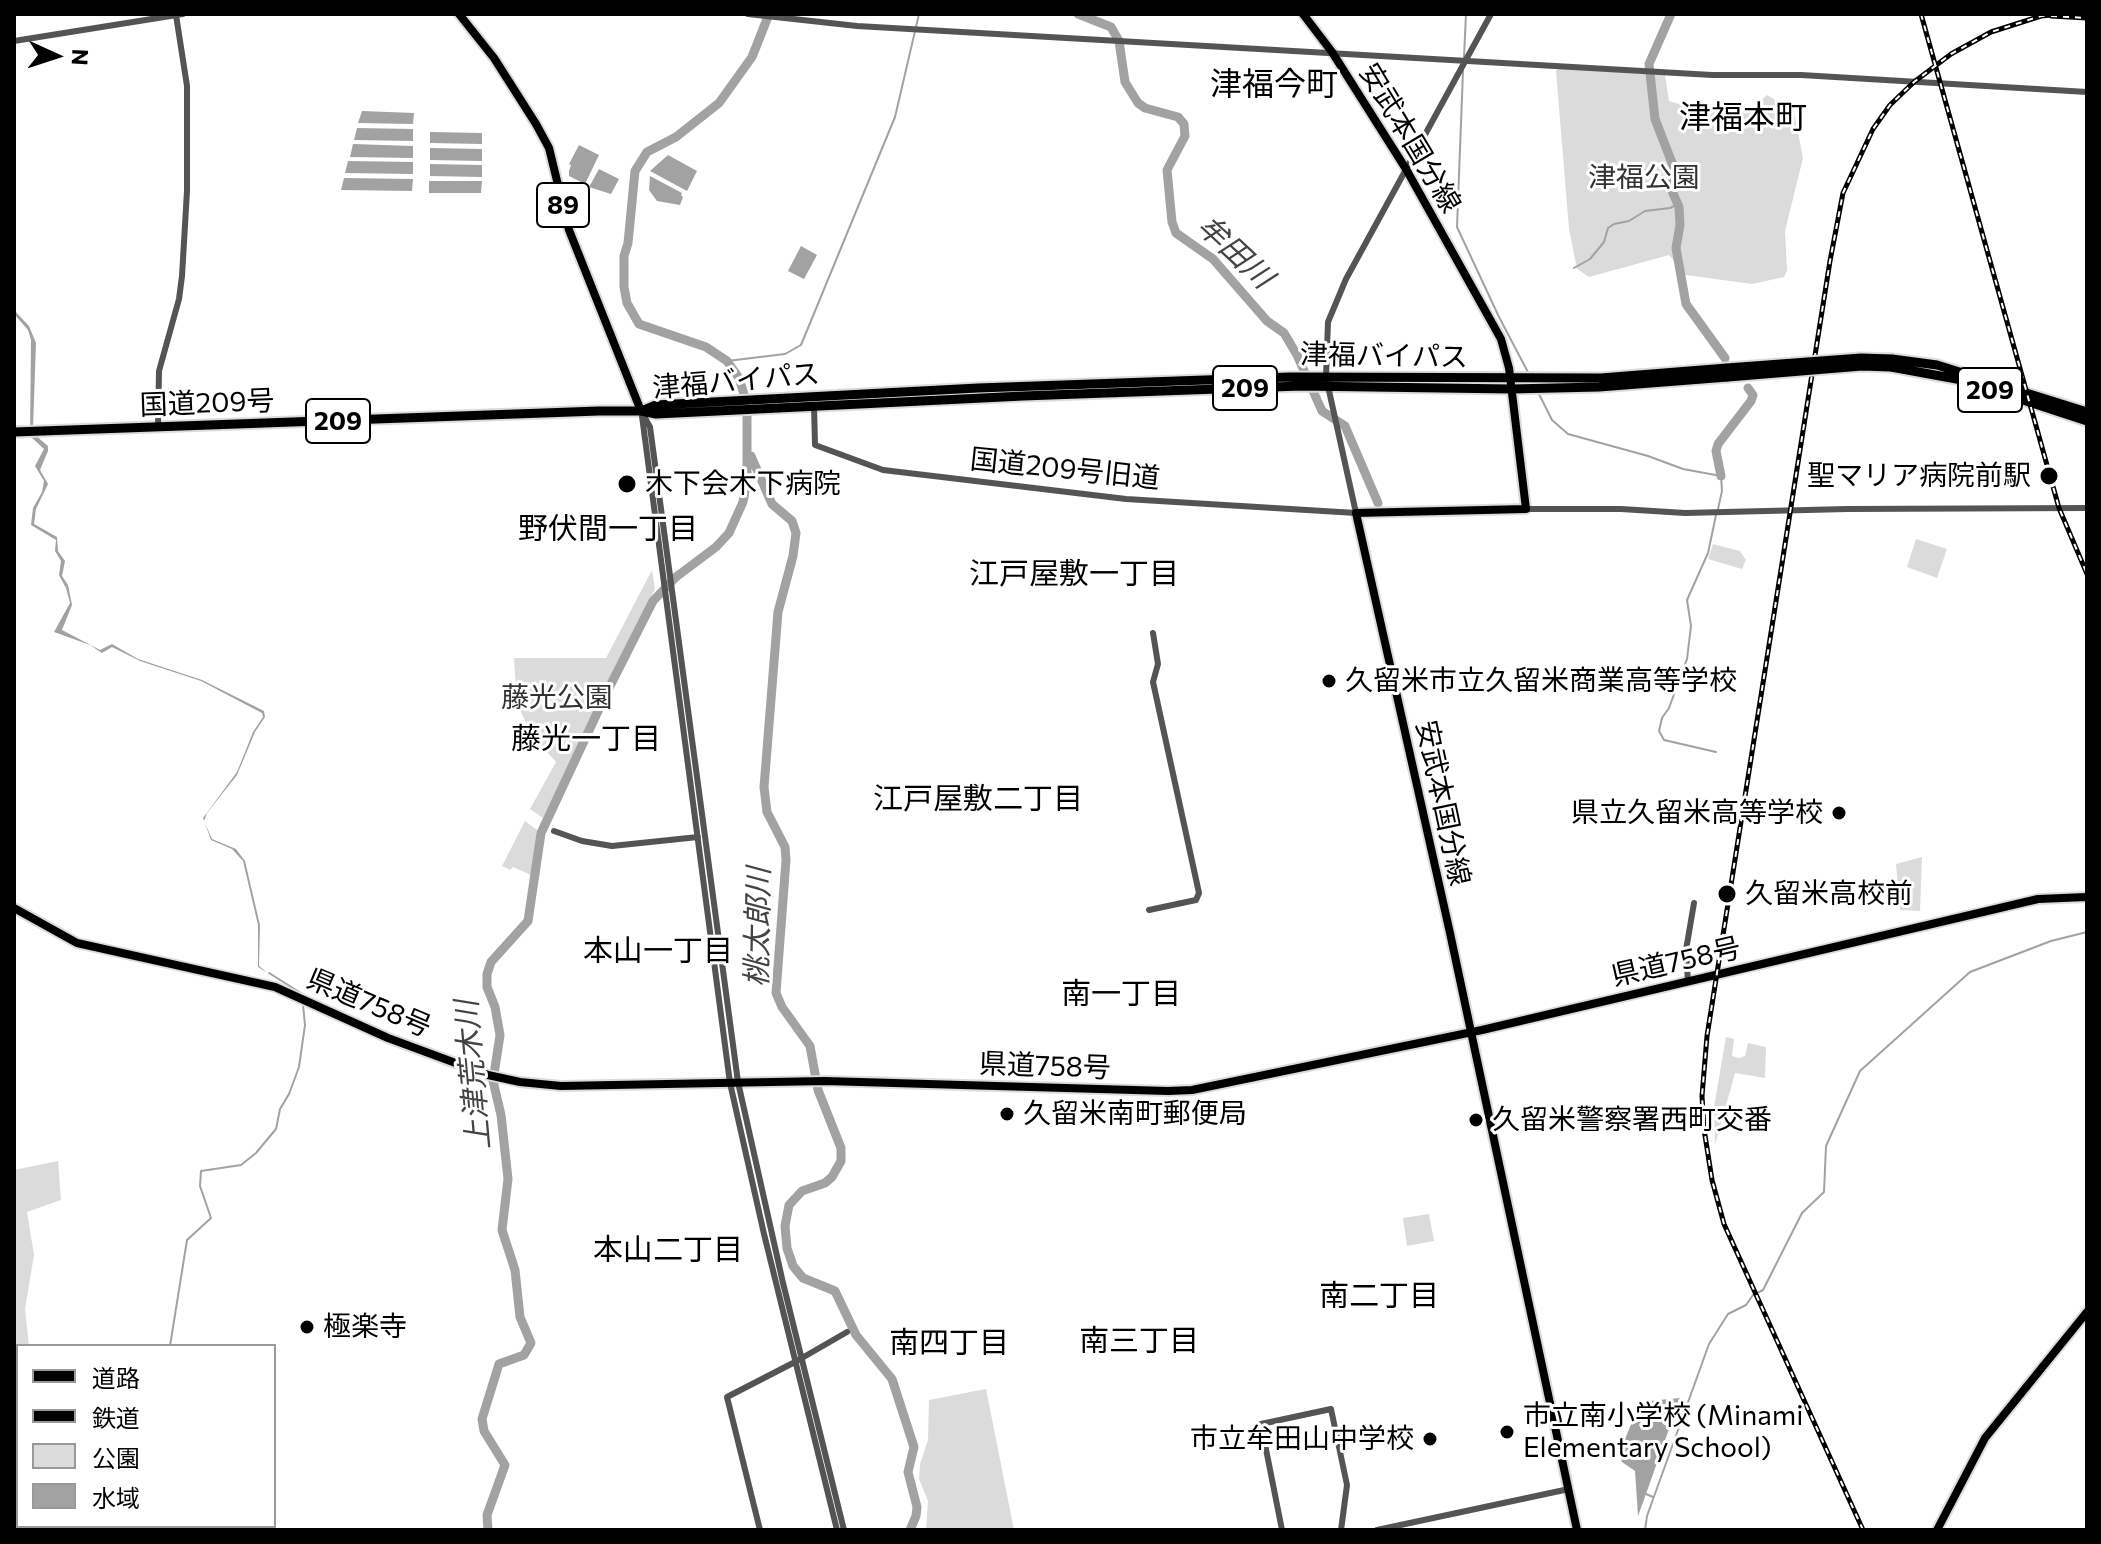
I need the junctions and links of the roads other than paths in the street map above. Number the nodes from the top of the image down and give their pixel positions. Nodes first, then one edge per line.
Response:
1 (459, 14) edge
2 (748, 14) edge
3 (1303, 14) edge
4 (1491, 14) edge
5 (180, 15) edge
6 (14, 41) edge
7 (1332, 52) junction
8 (1466, 59) junction
9 (2087, 92) edge
10 (1406, 169) junction
11 (1892, 363) junction
12 (1327, 381) junction
13 (1511, 384) junction
14 (763, 404) junction
15 (814, 405) junction
16 (641, 411) junction
17 (2087, 412) edge
18 (2087, 421) edge
19 (158, 426) junction
20 (14, 432) edge
21 (2087, 508) edge
22 (1526, 509) junction
23 (1356, 513) junction
24 (1153, 633) dead end
25 (554, 831) dead end
26 (702, 837) junction
27 (2087, 897) edge
28 (1694, 903) dead end
29 (14, 908) edge
30 (1149, 910) dead end
31 (1688, 982) junction
32 (1470, 1032) junction
33 (734, 1083) junction
34 (2087, 1312) edge
35 (847, 1332) dead end
36 (798, 1360) junction
37 (1569, 1489) junction
38 (760, 1530) edge
39 (837, 1530) edge
40 (844, 1530) edge
41 (1282, 1530) edge
42 (1341, 1530) edge
43 (1377, 1530) edge
44 (1577, 1530) edge
45 (1937, 1530) edge

1 - 16 main road, 89
2 - 7 street
3 - 7 main road, 安武本国分線
4 - 8 street
5 - 6 street
5 - 19 street
7 - 8 street
7 - 10 main road, 安武本国分線
8 - 9 street
8 - 10 street
10 - 12 street
10 - 13 main road, 安武本国分線
11 - 13 highway, 津福バイパス / 209, bridge
11 - 17 highway, 津福バイパス / 209
11 - 18 highway, 津福バイパス / 209
12 - 13 highway, 津福バイパス / 209
12 - 14 highway, 津福バイパス / 209
12 - 15 highway, 津福バイパス / 209
12 - 23 street
13 - 22 main road, 安武本国分線
14 - 15 highway, 津福バイパス / 209
14 - 16 highway, 津福バイパス / 209
15 - 23 street, 国道209号旧道
16 - 19 highway, 国道209号 / 209
16 - 26 street
16 - 26 street
19 - 20 highway, 国道209号 / 209
21 - 22 street
22 - 23 main road
23 - 32 main road, 安武本国分線
24 - 30 street
25 - 26 street
26 - 33 street
27 - 31 main road, 県道758号
28 - 31 street
29 - 33 main road, 県道758号
31 - 32 main road, 県道758号
32 - 33 main road, 県道758号
32 - 37 main road, 安武本国分線
33 - 36 street
34 - 45 main road
35 - 36 street
36 - 38 street
36 - 39 street
36 - 40 street
37 - 43 street
37 - 44 main road, 安武本国分線
41 - 42 street

